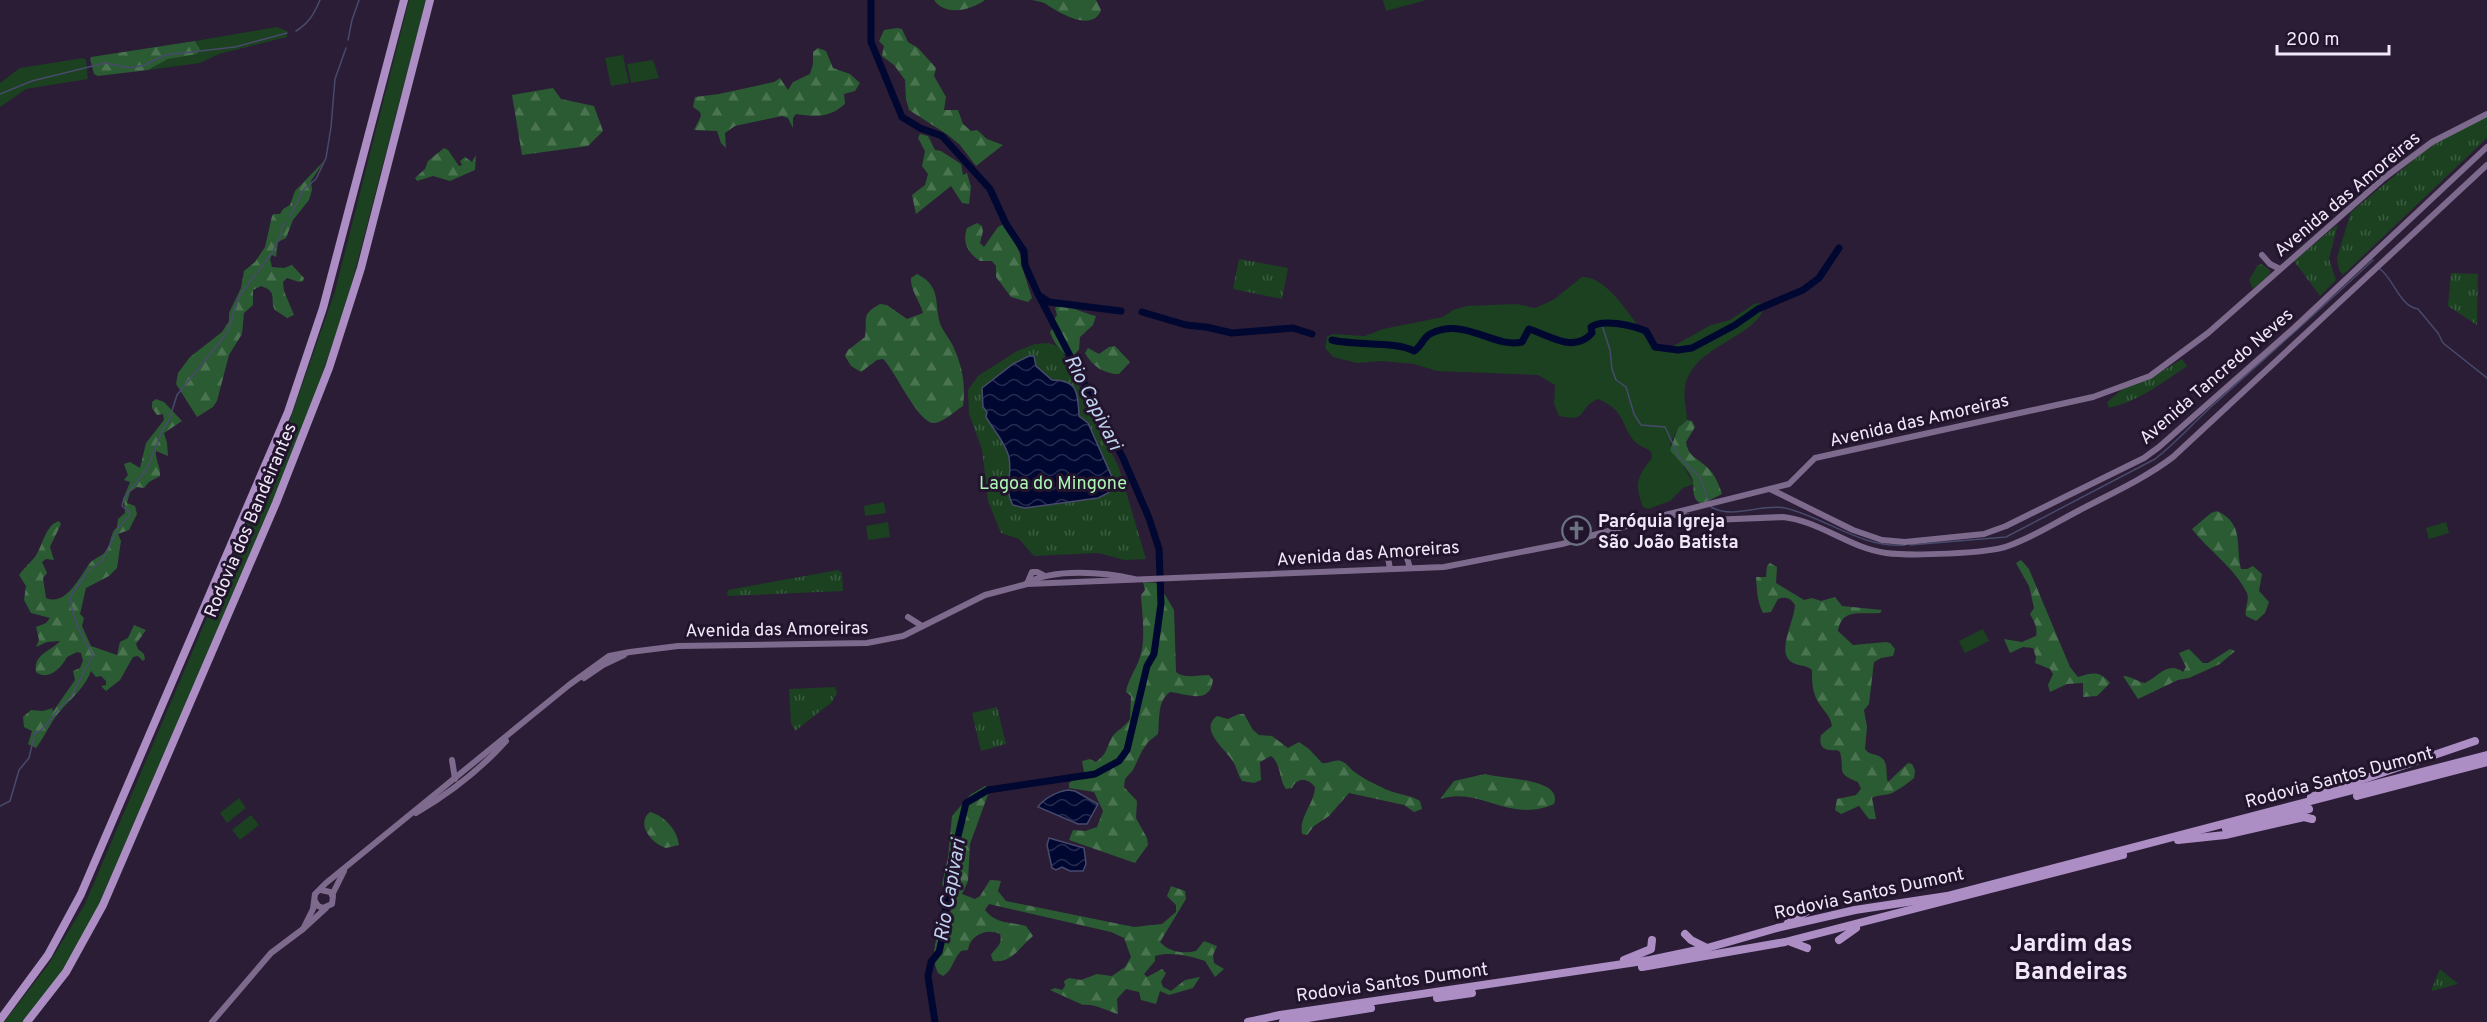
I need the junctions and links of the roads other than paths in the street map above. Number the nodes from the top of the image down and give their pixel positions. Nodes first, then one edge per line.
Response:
1 (404, 0) edge
2 (430, 0) edge
3 (2487, 114) edge
4 (2487, 147) edge
5 (2487, 165) edge
6 (2260, 258) dead end
7 (2277, 272) junction
8 (1779, 486) junction
9 (1770, 489) junction
10 (1781, 495) junction
11 (1670, 514) junction
12 (1388, 558) dead end
13 (1407, 558) dead end
14 (1410, 568) junction
15 (1390, 569) junction
16 (1043, 579) junction
17 (1026, 584) junction
18 (908, 617) dead end
19 (922, 626) junction
20 (630, 652) junction
21 (2475, 741) dead end
22 (2487, 755) edge
23 (452, 760) dead end
24 (2487, 762) edge
25 (455, 778) junction
26 (2283, 809) junction
27 (2312, 819) dead end
28 (404, 821) junction
29 (2178, 840) junction
30 (347, 867) junction
31 (321, 890) junction
32 (332, 895) junction
33 (314, 900) junction
34 (326, 908) junction
35 (1809, 910) dead end
36 (1871, 921) junction
37 (1777, 928) junction
38 (303, 929) junction
39 (1685, 934) dead end
40 (1652, 940) dead end
41 (1839, 940) dead end
42 (1785, 942) junction
43 (1707, 948) junction
44 (1808, 948) dead end
45 (1611, 966) junction
46 (0, 1020) edge
47 (27, 1022) edge
48 (212, 1022) edge
49 (1248, 1022) edge
50 (1283, 1022) edge

1 - 46 highway, Rodovia dos Bandeirantes
2 - 47 highway, Rodovia dos Bandeirantes
3 - 7 main road, Avenida das Amoreiras
4 - 10 main road, Avenida Tancredo Neves
5 - 11 main road
6 - 7 main road
7 - 8 main road, Avenida das Amoreiras
8 - 9 main road, Avenida das Amoreiras
8 - 10 main road
9 - 10 main road, Avenida Tancredo Neves
9 - 11 main road, Avenida das Amoreiras
11 - 14 main road, Avenida das Amoreiras
12 - 15 main road
13 - 14 main road
14 - 15 main road, Avenida das Amoreiras
15 - 16 main road, Avenida das Amoreiras
16 - 17 main road, Avenida das Amoreiras
16 - 17 main road
17 - 19 main road, Avenida das Amoreiras
18 - 19 main road
19 - 20 main road, Avenida das Amoreiras
20 - 25 main road, Avenida das Amoreiras
20 - 28 main road, Avenida das Amoreiras
21 - 26 highway
22 - 26 highway, Rodovia Santos Dumont
23 - 25 main road
24 - 29 highway, Rodovia Santos Dumont
25 - 28 main road, Avenida das Amoreiras
26 - 37 highway, Rodovia Santos Dumont
27 - 29 highway
28 - 30 main road, Avenida das Amoreiras
29 - 36 highway, Rodovia Santos Dumont
30 - 31 main road, Avenida das Amoreiras
30 - 32 main road, Avenida das Amoreiras
31 - 32 main road
31 - 33 main road
32 - 34 main road
33 - 34 main road
33 - 38 main road
34 - 38 main road
35 - 37 highway
36 - 41 highway
36 - 42 highway, Rodovia Santos Dumont
37 - 43 highway, Rodovia Santos Dumont
38 - 48 main road
39 - 43 highway
40 - 45 highway
42 - 44 highway
42 - 50 highway, Rodovia Santos Dumont
43 - 45 highway, Rodovia Santos Dumont
45 - 49 highway, Rodovia Santos Dumont

